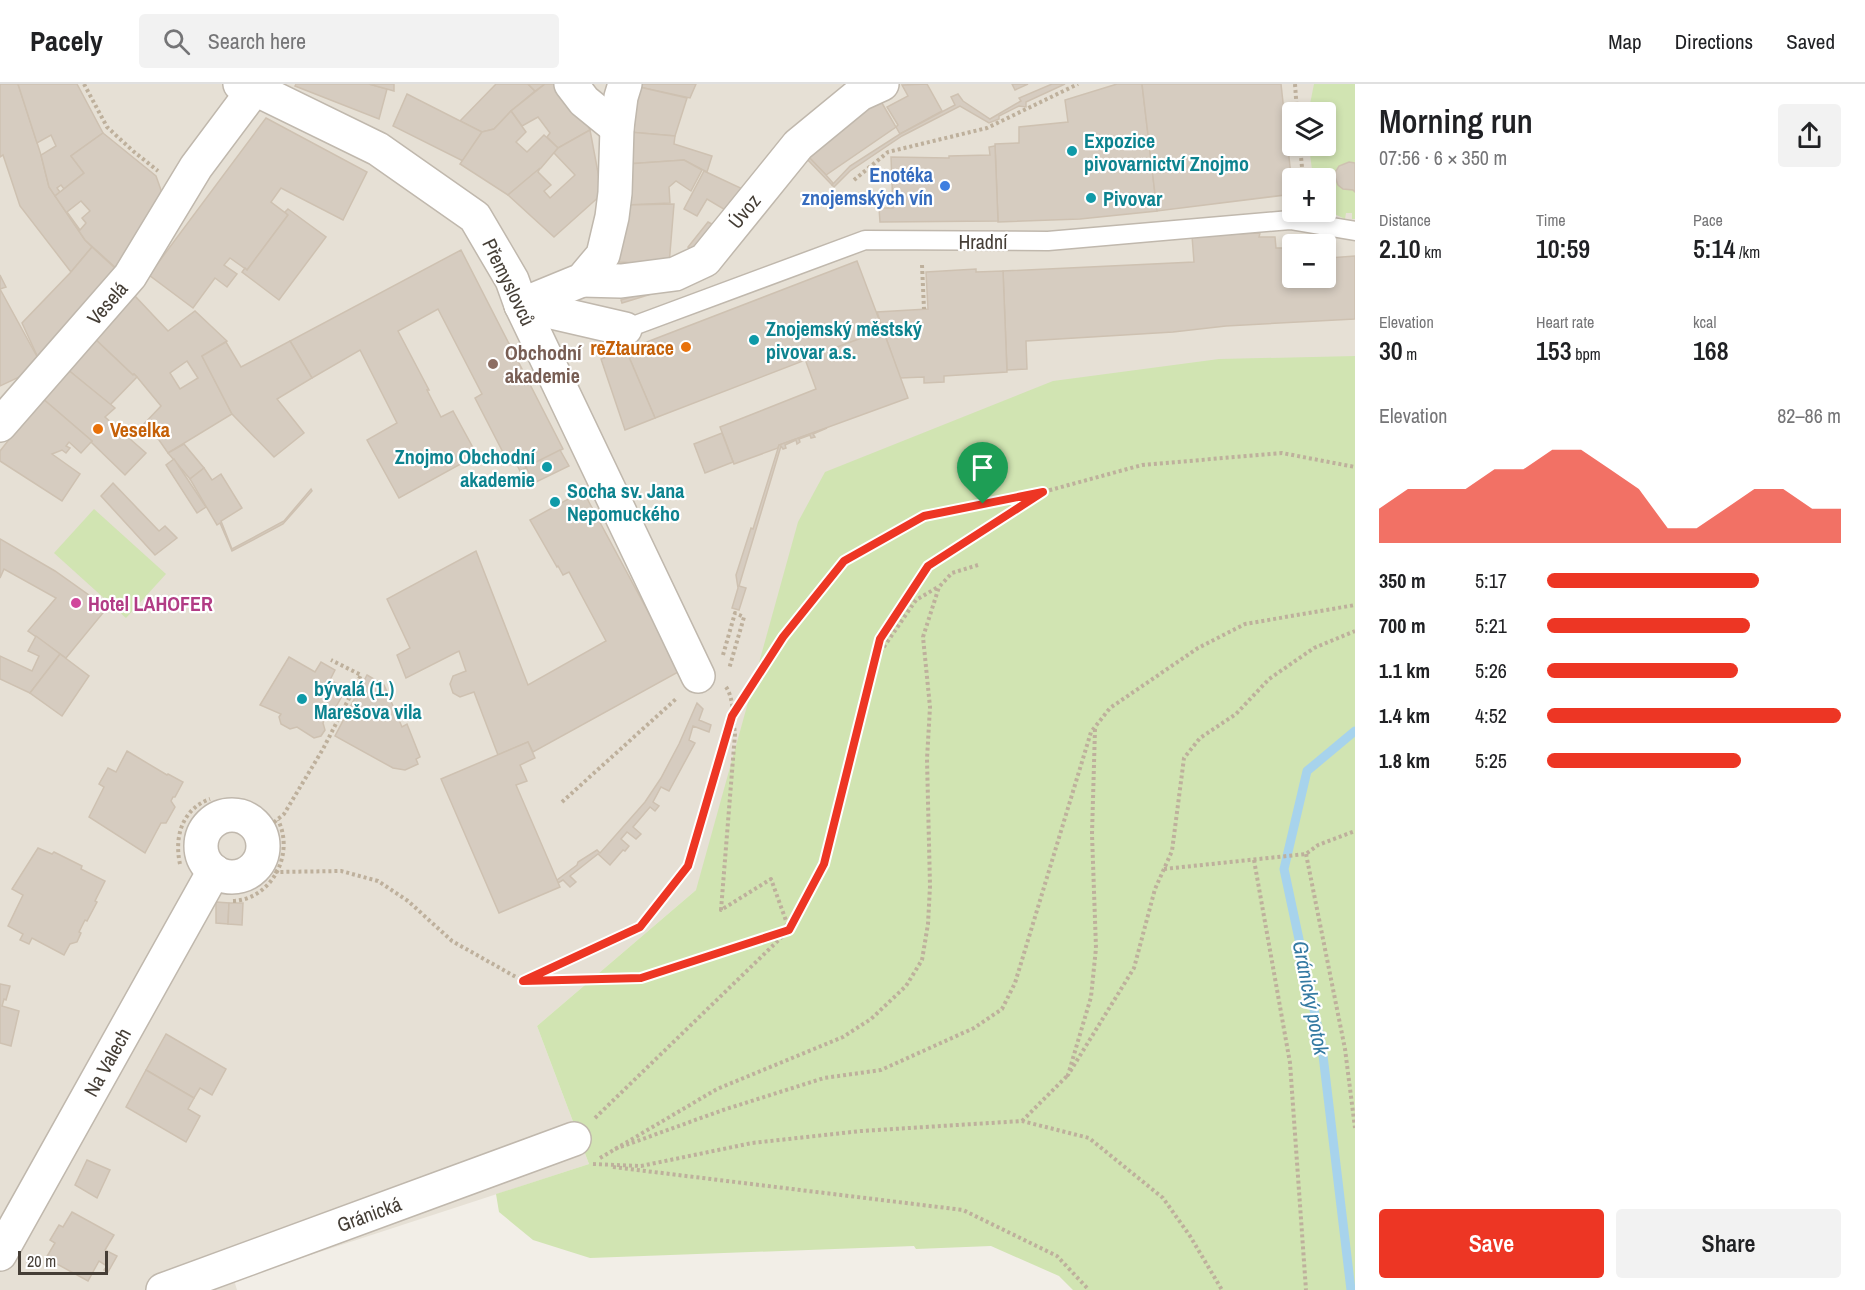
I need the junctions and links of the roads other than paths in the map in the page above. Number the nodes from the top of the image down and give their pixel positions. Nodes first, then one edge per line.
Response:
1 (571, 84) edge
2 (625, 84) edge
3 (882, 84) edge
4 (251, 86) edge
5 (617, 128) junction
6 (1355, 231) edge
7 (582, 280) junction
8 (520, 305) junction
9 (625, 329) joint
10 (0, 425) edge
11 (717, 678) road end
12 (214, 871) junction
13 (582, 1151) road end
14 (0, 1254) edge
15 (163, 1290) edge

1 - 5 street
2 - 5 street
3 - 7 street, Úvoz
4 - 8 street, Přemyslovců
4 - 10 street, Veselá
5 - 7 street
6 - 9 lane, Hradní
7 - 8 street
8 - 9 street
8 - 11 street, Přemyslovců
12 - 12 street
12 - 14 street, Na Valech
13 - 15 street, Gránická

